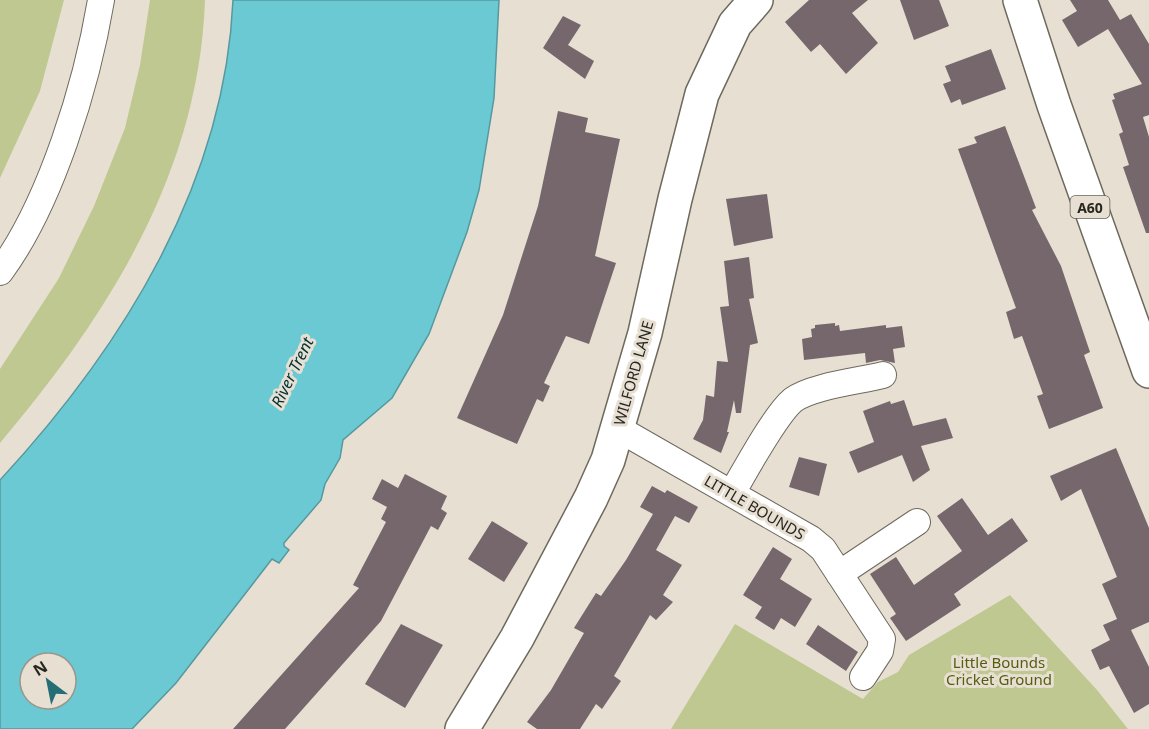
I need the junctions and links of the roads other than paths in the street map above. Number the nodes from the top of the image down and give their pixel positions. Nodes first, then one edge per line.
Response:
1 (101, 0) edge
2 (756, 0) edge
3 (1013, 0) edge
4 (1020, 0) edge
5 (1032, 42) junction
6 (0, 272) edge
7 (1149, 370) edge
8 (883, 375) dead end
9 (618, 428) junction
10 (732, 494) junction
11 (917, 522) dead end
12 (839, 574) junction
13 (863, 677) dead end
14 (462, 729) edge

1 - 6 street
2 - 9 main road, WILFORD LANE
3 - 5 main road, A60
4 - 5 main road, A60
5 - 7 main road, A60
8 - 10 street
9 - 10 street, LITTLE BOUNDS
9 - 14 main road, WILFORD LANE
10 - 12 street, LITTLE BOUNDS
11 - 12 street
12 - 13 street, LITTLE BOUNDS

